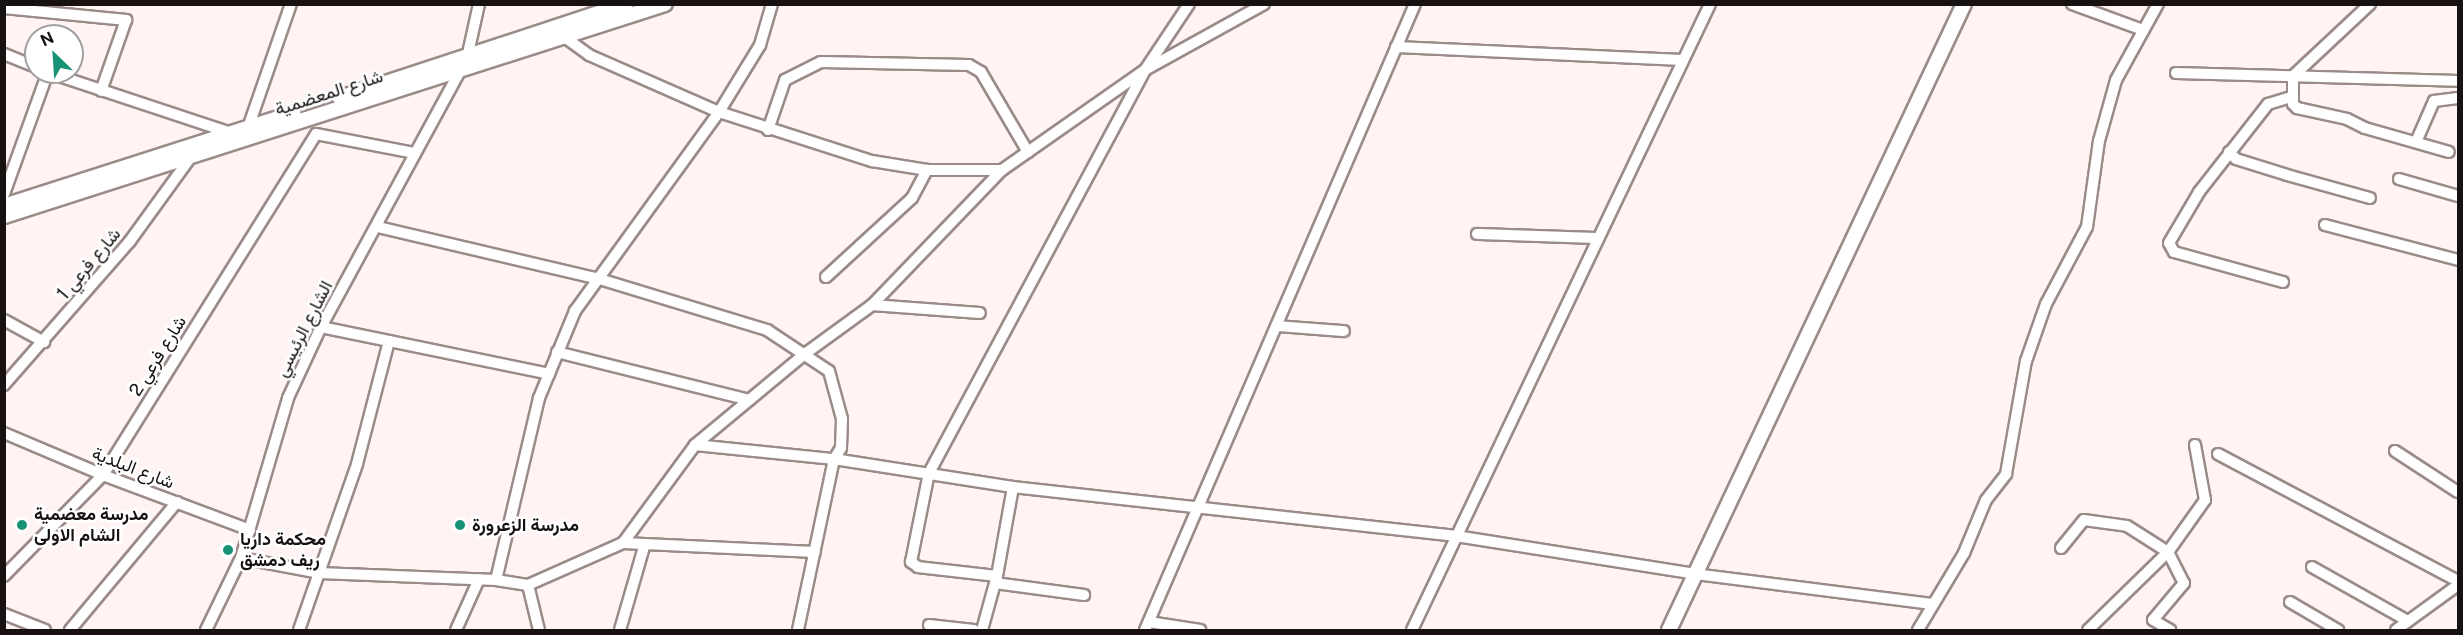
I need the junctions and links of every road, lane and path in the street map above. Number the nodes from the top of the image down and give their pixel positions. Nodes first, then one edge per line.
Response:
1 (291, 4) edge
2 (479, 4) edge
3 (626, 4) edge
4 (665, 4) edge
5 (772, 4) edge
6 (1189, 4) edge
7 (1264, 4) edge
8 (1416, 4) edge
9 (1710, 4) edge
10 (1964, 4) edge
11 (2072, 4) edge
12 (2158, 4) edge
13 (2370, 4) edge
14 (4, 8) edge
15 (2143, 30) junction
16 (562, 36) junction
17 (542, 37) junction
18 (1396, 47) junction
19 (4, 54) edge
20 (467, 58) junction
21 (1683, 60) junction
22 (24, 63) edge
23 (1145, 70) junction
24 (458, 72) junction
25 (2176, 73) dead end
26 (2293, 76) junction
27 (2458, 81) edge
28 (43, 84) edge
29 (81, 84) edge
30 (101, 91) junction
31 (2291, 97) junction
32 (2458, 98) edge
33 (719, 112) junction
34 (248, 128) junction
35 (768, 130) junction
36 (231, 132) junction
37 (2416, 142) junction
38 (1028, 152) junction
39 (2229, 152) junction
40 (2449, 152) dead end
41 (415, 153) junction
42 (190, 158) junction
43 (927, 170) junction
44 (1002, 170) junction
45 (2399, 178) dead end
46 (4, 194) edge
47 (2458, 196) edge
48 (2370, 198) dead end
49 (4, 206) edge
50 (4, 216) edge
51 (2325, 225) dead end
52 (378, 227) junction
53 (1477, 234) dead end
54 (1598, 238) junction
55 (2458, 260) edge
56 (826, 277) dead end
57 (596, 278) junction
58 (2283, 282) dead end
59 (872, 305) junction
60 (980, 313) dead end
61 (4, 320) edge
62 (1277, 326) junction
63 (321, 327) junction
64 (1344, 331) dead end
65 (389, 341) junction
66 (44, 342) junction
67 (557, 352) junction
68 (806, 353) junction
69 (549, 374) junction
70 (4, 385) edge
71 (749, 400) junction
72 (4, 433) edge
73 (695, 445) junction
74 (2195, 445) dead end
75 (2395, 451) dead end
76 (2218, 454) dead end
77 (834, 459) junction
78 (929, 473) junction
79 (103, 475) junction
80 (1013, 487) junction
81 (2458, 492) edge
82 (177, 502) junction
83 (1197, 507) junction
84 (250, 530) junction
85 (1456, 536) junction
86 (623, 543) junction
87 (644, 547) junction
88 (2061, 548) dead end
89 (815, 552) junction
90 (2168, 552) junction
91 (242, 558) junction
92 (2312, 567) dead end
93 (318, 573) junction
94 (1695, 574) junction
95 (4, 576) edge
96 (479, 579) junction
97 (996, 579) junction
98 (496, 580) junction
99 (2458, 583) edge
100 (528, 585) junction
101 (1084, 595) dead end
102 (2290, 602) dead end
103 (1932, 604) junction
104 (4, 614) edge
105 (2408, 621) junction
106 (929, 625) dead end
107 (1147, 626) edge
108 (45, 630) edge
109 (70, 630) edge
110 (206, 630) edge
111 (299, 630) edge
112 (456, 630) edge
113 (539, 630) edge
114 (620, 630) edge
115 (798, 630) edge
116 (974, 630) edge
117 (982, 630) edge
118 (1200, 630) edge
119 (1412, 630) edge
120 (1669, 630) edge
121 (1918, 630) edge
122 (2088, 630) edge
123 (2170, 630) edge
124 (2338, 630) edge
125 (2396, 630) edge

1 - 34 street
2 - 20 street
3 - 17 main road, شارع المعضمية
4 - 16 main road, شارع المعضمية
5 - 33 street
6 - 23 street
7 - 23 street
8 - 18 street
9 - 21 street
10 - 94 main road
11 - 15 street
12 - 15 street
13 - 26 street
14 - 30 street
15 - 103 street
16 - 17 main road, شارع المعضمية
16 - 33 street
17 - 20 main road, شارع المعضمية
17 - 24 main road, شارع المعضمية
18 - 21 street
18 - 62 street
19 - 22 street
20 - 24 street, الشارع الرئيسي
20 - 34 main road, شارع المعضمية
21 - 54 street
23 - 38 street
23 - 78 street
24 - 41 street, الشارع الرئيسي
24 - 42 main road, شارع المعضمية
25 - 26 street
26 - 27 street
26 - 31 street
28 - 46 street
29 - 30 street
30 - 36 street
31 - 37 street
31 - 39 street
32 - 37 street
33 - 35 street
33 - 57 street
34 - 36 main road, شارع المعضمية
35 - 38 street
35 - 43 street
36 - 49 main road, شارع المعضمية
37 - 40 street
38 - 44 street
39 - 48 street
39 - 58 street
41 - 52 street, الشارع الرئيسي
41 - 79 street, شارع فرعي 2
42 - 50 main road, شارع المعضمية
42 - 66 street, شارع فرعي 1
43 - 44 street
43 - 56 street
44 - 59 street
45 - 47 street
51 - 55 street
52 - 57 street
52 - 63 street, الشارع الرئيسي
53 - 54 street
54 - 85 street
57 - 67 street
57 - 68 street
59 - 60 street
59 - 68 street
61 - 66 street
62 - 64 street
62 - 83 street
63 - 65 street
63 - 84 street, الشارع الرئيسي
65 - 69 street
65 - 93 street
66 - 70 street, شارع فرعي 1
67 - 69 street
67 - 71 street
68 - 71 street
68 - 77 street
69 - 98 street
71 - 73 street
72 - 79 street, شارع البلدية
73 - 77 street
73 - 86 street
74 - 90 street
75 - 81 street
76 - 99 street
77 - 78 street
77 - 89 street
78 - 80 street
78 - 97 street
79 - 82 street, شارع البلدية
79 - 95 street, شارع فرعي 2
80 - 83 street
80 - 97 street
82 - 84 street, شارع البلدية
82 - 109 street
83 - 85 street
83 - 107 street
84 - 91 street, الشارع الرئيسي
85 - 94 street
85 - 119 street
86 - 87 street
86 - 100 street
87 - 89 street
87 - 114 street
88 - 90 street
89 - 115 street
90 - 122 street
90 - 123 street
91 - 93 street
91 - 110 street, الشارع الرئيسي
92 - 105 street
93 - 96 street
93 - 111 street
94 - 103 street
94 - 120 main road
96 - 98 street
96 - 112 street
97 - 101 street
97 - 117 street
98 - 100 street
99 - 105 street
100 - 113 street
102 - 124 street
103 - 121 street
104 - 108 street
105 - 125 street
106 - 116 street
107 - 118 street

